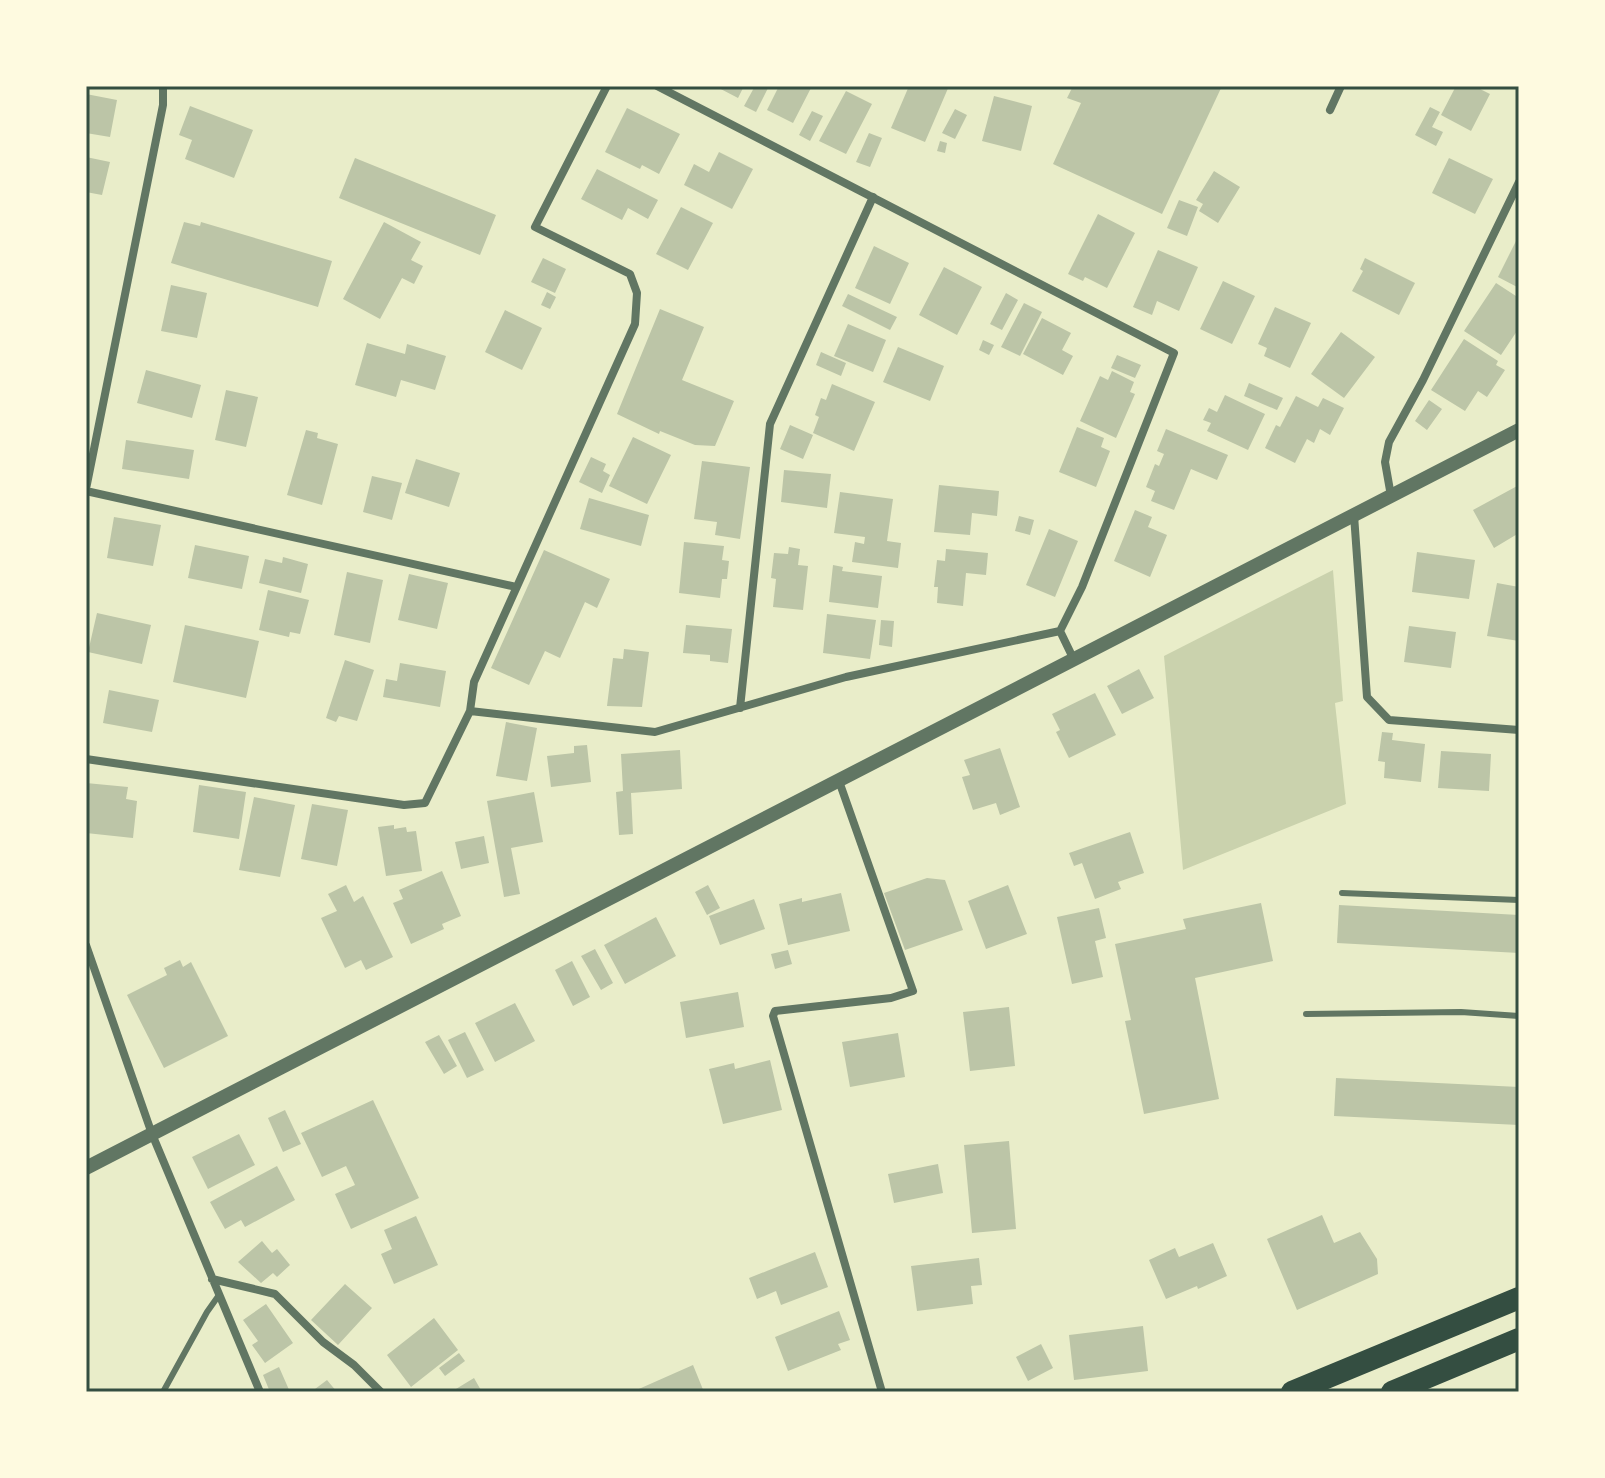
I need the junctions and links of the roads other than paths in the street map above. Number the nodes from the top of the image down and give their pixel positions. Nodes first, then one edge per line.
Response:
1 (163, 86) edge
2 (607, 86) edge
3 (657, 86) edge
4 (1341, 86) edge
5 (1330, 110) dead end
6 (1519, 182) edge
7 (873, 197) junction
8 (1519, 430) edge
9 (86, 490) edge
10 (1391, 496) junction
11 (1354, 515) junction
12 (516, 587) junction
13 (1060, 631) junction
14 (1074, 660) junction
15 (740, 708) junction
16 (470, 711) junction
17 (1519, 730) edge
18 (86, 759) edge
19 (839, 781) junction
20 (1342, 893) dead end
21 (1519, 900) edge
22 (86, 945) edge
23 (1306, 1014) dead end
24 (1519, 1016) edge
25 (152, 1134) junction
26 (86, 1168) edge
27 (212, 1279) junction
28 (219, 1295) junction
29 (1519, 1298) edge
30 (1519, 1339) edge
31 (163, 1392) edge
32 (260, 1392) edge
33 (381, 1392) edge
34 (882, 1392) edge
35 (1292, 1392) edge
36 (1392, 1392) edge

1 - 9 street
2 - 12 street
3 - 7 street
4 - 5 street
6 - 10 street
7 - 13 street
7 - 15 street
8 - 10 street
9 - 12 street
10 - 11 street
11 - 14 street
11 - 17 street
12 - 16 street
13 - 14 street
13 - 15 street
14 - 19 street
15 - 16 street
16 - 18 street
19 - 25 street
19 - 34 street
20 - 21 lane
22 - 25 street
23 - 24 lane
25 - 26 street
25 - 27 street
27 - 28 street
27 - 33 street
28 - 31 lane
28 - 32 street
29 - 35 highway
30 - 36 highway

